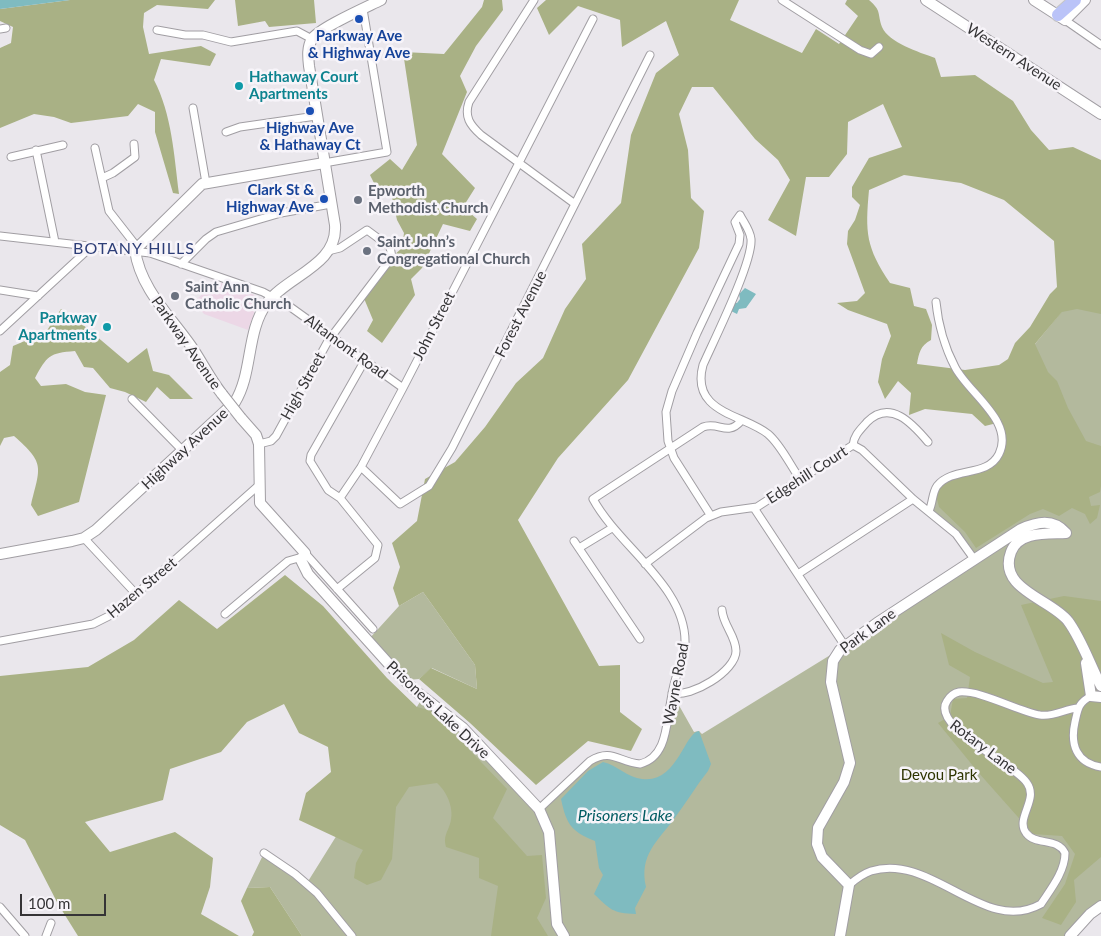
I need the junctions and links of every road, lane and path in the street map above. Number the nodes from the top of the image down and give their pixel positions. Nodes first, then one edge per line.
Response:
1 (381, 0) edge
2 (534, 0) edge
3 (782, 0) edge
4 (926, 0) edge
5 (1034, 0) edge
6 (1075, 0) edge
7 (1085, 0) edge
8 (363, 9) junction
9 (1062, 18) junction
10 (593, 19) dead end
11 (157, 30) dead end
12 (312, 39) junction
13 (1101, 45) edge
14 (879, 47) dead end
15 (650, 55) dead end
16 (193, 108) dead end
17 (1101, 114) edge
18 (316, 116) junction
19 (226, 132) dead end
20 (134, 144) dead end
21 (63, 145) dead end
22 (95, 148) dead end
23 (36, 150) junction
24 (11, 157) dead end
25 (518, 161) junction
26 (324, 163) junction
27 (102, 178) junction
28 (206, 183) junction
29 (331, 204) junction
30 (575, 204) junction
31 (0, 236) edge
32 (55, 242) junction
33 (92, 246) junction
34 (136, 250) junction
35 (328, 251) junction
36 (181, 264) junction
37 (0, 290) edge
38 (38, 296) junction
39 (273, 297) junction
40 (936, 302) dead end
41 (0, 331) edge
42 (332, 337) junction
43 (365, 360) junction
44 (403, 388) junction
45 (132, 399) dead end
46 (741, 421) junction
47 (928, 442) dead end
48 (259, 444) junction
49 (853, 445) junction
50 (670, 449) junction
51 (183, 451) junction
52 (361, 467) junction
53 (800, 479) junction
54 (259, 485) junction
55 (340, 498) junction
56 (913, 499) junction
57 (754, 508) junction
58 (930, 511) junction
59 (711, 516) junction
60 (612, 528) junction
61 (84, 538) junction
62 (574, 541) dead end
63 (579, 548) junction
64 (0, 554) edge
65 (303, 555) junction
66 (974, 559) junction
67 (645, 564) junction
68 (798, 574) junction
69 (337, 589) junction
70 (137, 595) junction
71 (722, 610) dead end
72 (225, 614) dead end
73 (373, 629) dead end
74 (640, 639) dead end
75 (0, 641) edge
76 (845, 646) junction
77 (1085, 655) junction
78 (1101, 686) edge
79 (672, 693) junction
80 (1096, 697) edge
81 (1077, 708) junction
82 (1101, 767) edge
83 (539, 809) junction
84 (264, 853) dead end
85 (911, 880) dead end
86 (849, 885) junction
87 (1101, 906) edge
88 (0, 907) edge
89 (1035, 914) dead end
90 (51, 923) dead end
91 (25, 936) edge
92 (46, 936) edge
93 (352, 936) edge
94 (564, 936) edge
95 (840, 936) edge
96 (1070, 936) edge

1 - 8 street
2 - 25 street
3 - 14 street
4 - 17 street, Western Avenue
5 - 9 street
6 - 9 highway
7 - 9 street
8 - 12 street
8 - 26 street
9 - 13 street
10 - 25 street, John Street
11 - 12 street
12 - 18 street
15 - 30 street, Forest Avenue
16 - 28 street
18 - 19 street
18 - 26 street
20 - 27 street
21 - 23 street
22 - 27 street
23 - 24 street
23 - 32 street
25 - 30 street
25 - 44 street, John Street
26 - 28 street
26 - 29 street
27 - 34 street
28 - 34 street
29 - 35 street
29 - 36 street
30 - 52 street, Forest Avenue
31 - 32 street, Altamont Road
32 - 33 street, Altamont Road
33 - 34 street, Altamont Road
33 - 38 street
34 - 36 street, Altamont Road
34 - 48 street, Parkway Avenue, bridge
35 - 39 street, Highway Avenue
35 - 42 street, High Street
36 - 39 street, Altamont Road
37 - 38 street
38 - 41 street
39 - 42 street, Altamont Road
39 - 51 street, Highway Avenue
40 - 58 street
42 - 43 street, Altamont Road
42 - 48 street, High Street
43 - 44 street, Altamont Road
43 - 55 street
44 - 52 street, John Street
45 - 51 street
46 - 50 street
46 - 50 street
46 - 53 street
47 - 49 street, Edgehill Court
48 - 54 street
49 - 53 street, Edgehill Court
49 - 56 street
50 - 59 street
50 - 60 street, Wayne Road
51 - 61 street, Highway Avenue
52 - 55 street, John Street
53 - 57 street, Edgehill Court
54 - 65 street
54 - 70 street, Hazen Street
55 - 69 street
56 - 58 street
56 - 68 street
57 - 59 street, Edgehill Court
57 - 68 street
58 - 66 street
59 - 67 street, Edgehill Court
60 - 63 street
60 - 67 street, Wayne Road
61 - 64 street, Highway Avenue
61 - 70 street
62 - 63 street
63 - 74 street
65 - 69 street
65 - 72 street
65 - 83 street, Prisoners Lake Drive
66 - 76 street, Park Lane
66 - 77 street, Park Lane
67 - 79 street, Wayne Road
68 - 76 street
69 - 73 street
70 - 75 street, Hazen Street
71 - 79 street
76 - 86 street, Park Lane
77 - 78 street
77 - 80 street
79 - 83 street, Wayne Road
80 - 81 street
81 - 82 street
81 - 89 street, Rotary Lane
83 - 94 street, Prisoners Lake Drive
84 - 93 street
85 - 86 street
86 - 95 street
87 - 96 street
88 - 91 street
90 - 92 street

